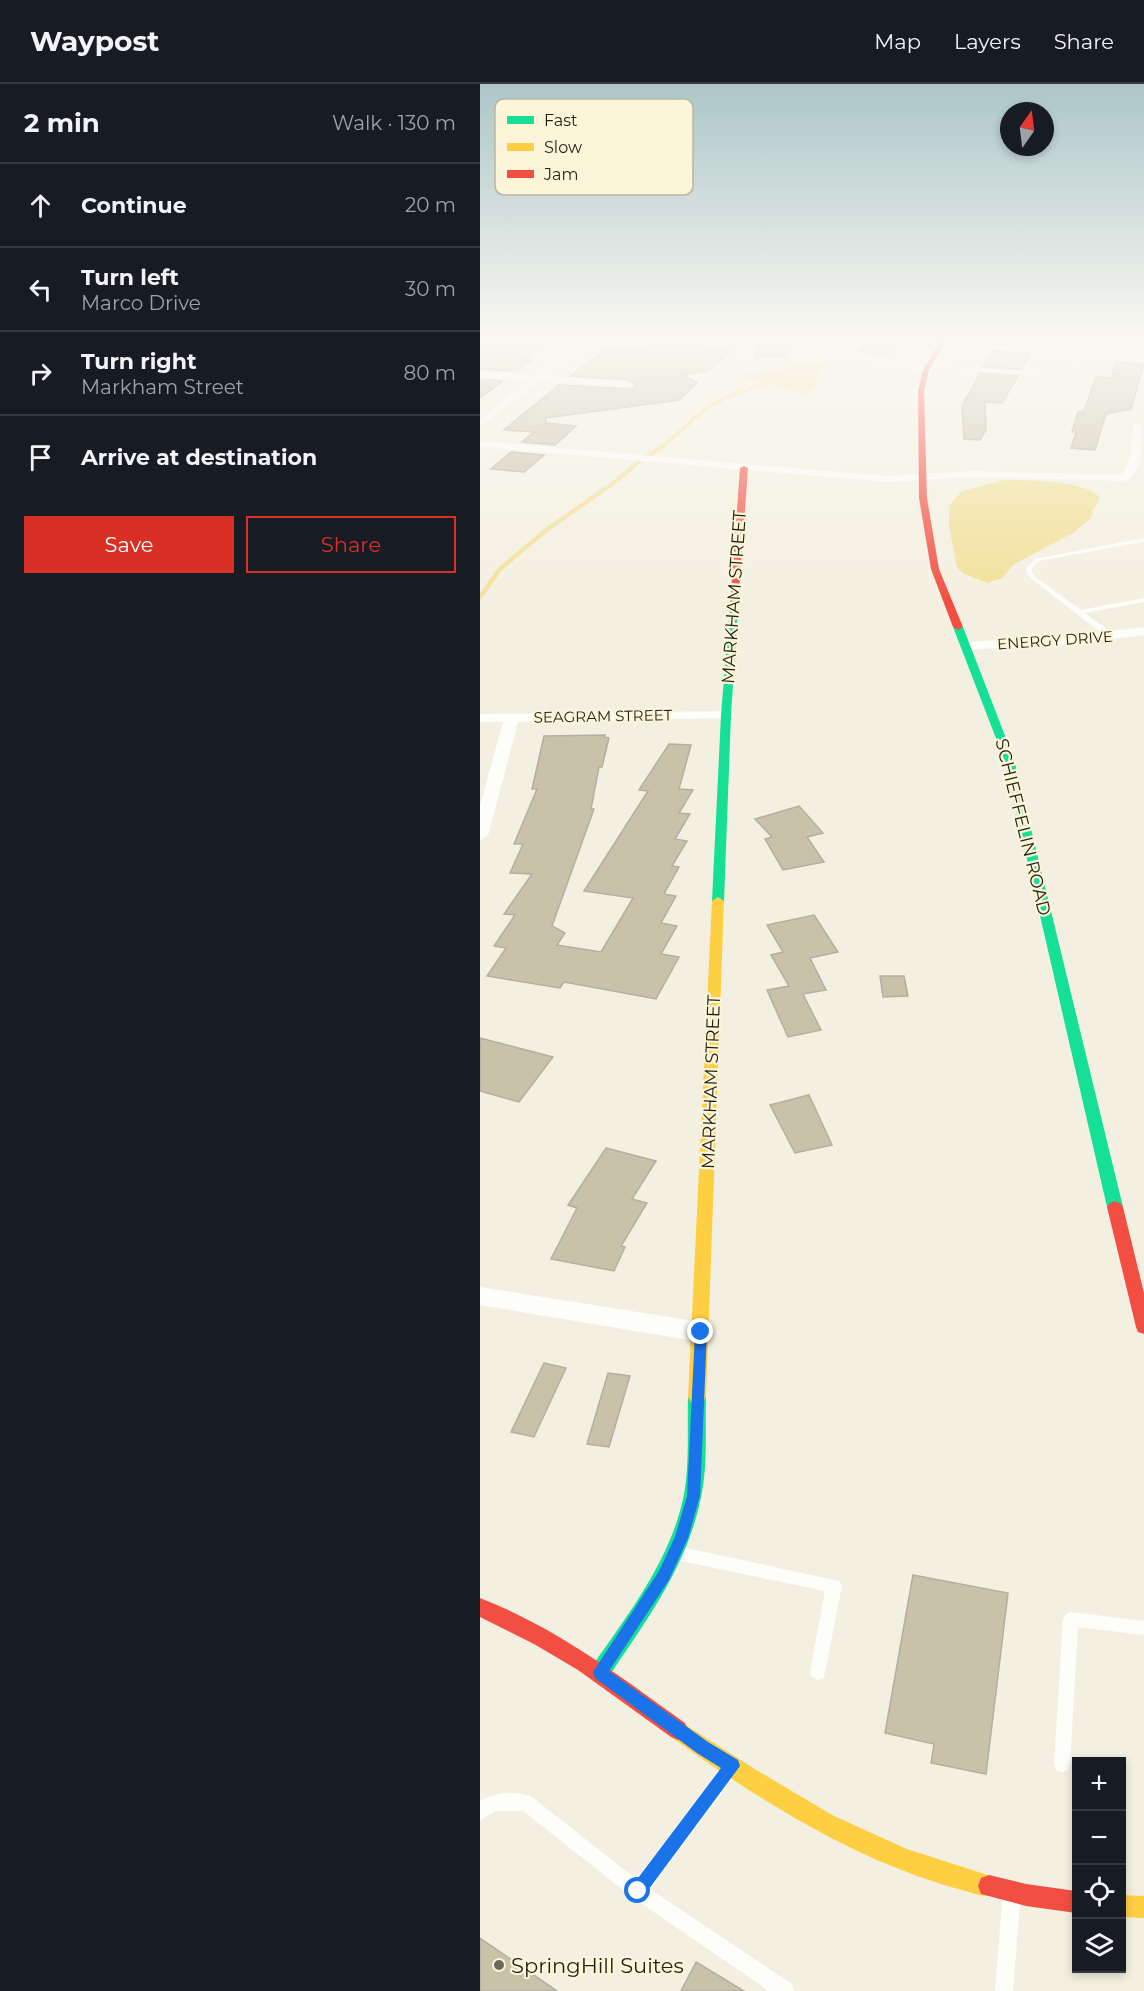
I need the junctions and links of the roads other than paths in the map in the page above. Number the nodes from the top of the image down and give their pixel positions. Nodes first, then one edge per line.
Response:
1 (921, 425) edge
2 (1138, 426) dead end
3 (480, 444) edge
4 (744, 468) junction
5 (923, 477) junction
6 (1144, 540) edge
7 (1144, 600) edge
8 (1081, 612) junction
9 (1144, 630) edge
10 (1111, 636) junction
11 (966, 646) junction
12 (726, 715) junction
13 (512, 717) junction
14 (480, 718) edge
15 (480, 836) edge
16 (480, 1296) edge
17 (1144, 1326) edge
18 (701, 1332) junction
19 (674, 1552) junction
20 (480, 1607) edge
21 (1144, 1628) edge
22 (600, 1672) junction
23 (818, 1672) dead end
24 (1062, 1764) dead end
25 (732, 1766) junction
26 (480, 1812) edge
27 (638, 1891) junction
28 (1012, 1891) junction
29 (1072, 1902) edge
30 (1126, 1906) edge
31 (1144, 1907) edge
32 (785, 1991) edge
33 (1005, 1991) edge

1 - 5 street, SCHIEFFELIN ROAD
2 - 5 street
3 - 4 street
4 - 5 street
4 - 12 street, MARKHAM STREET
5 - 11 street, SCHIEFFELIN ROAD
6 - 8 lane
7 - 8 lane
8 - 10 lane
9 - 10 street, ENERGY DRIVE
10 - 11 street, ENERGY DRIVE
11 - 17 street, SCHIEFFELIN ROAD
12 - 13 street, SEAGRAM STREET
12 - 18 street, MARKHAM STREET
13 - 14 street, SEAGRAM STREET
13 - 15 street
16 - 18 street
18 - 19 street, MARKHAM STREET
19 - 22 street, MARKHAM STREET
19 - 23 lane
20 - 22 street
21 - 24 lane
22 - 25 street
25 - 27 lane
25 - 28 street
26 - 27 lane
27 - 32 lane
28 - 29 street
28 - 33 lane
30 - 31 street

